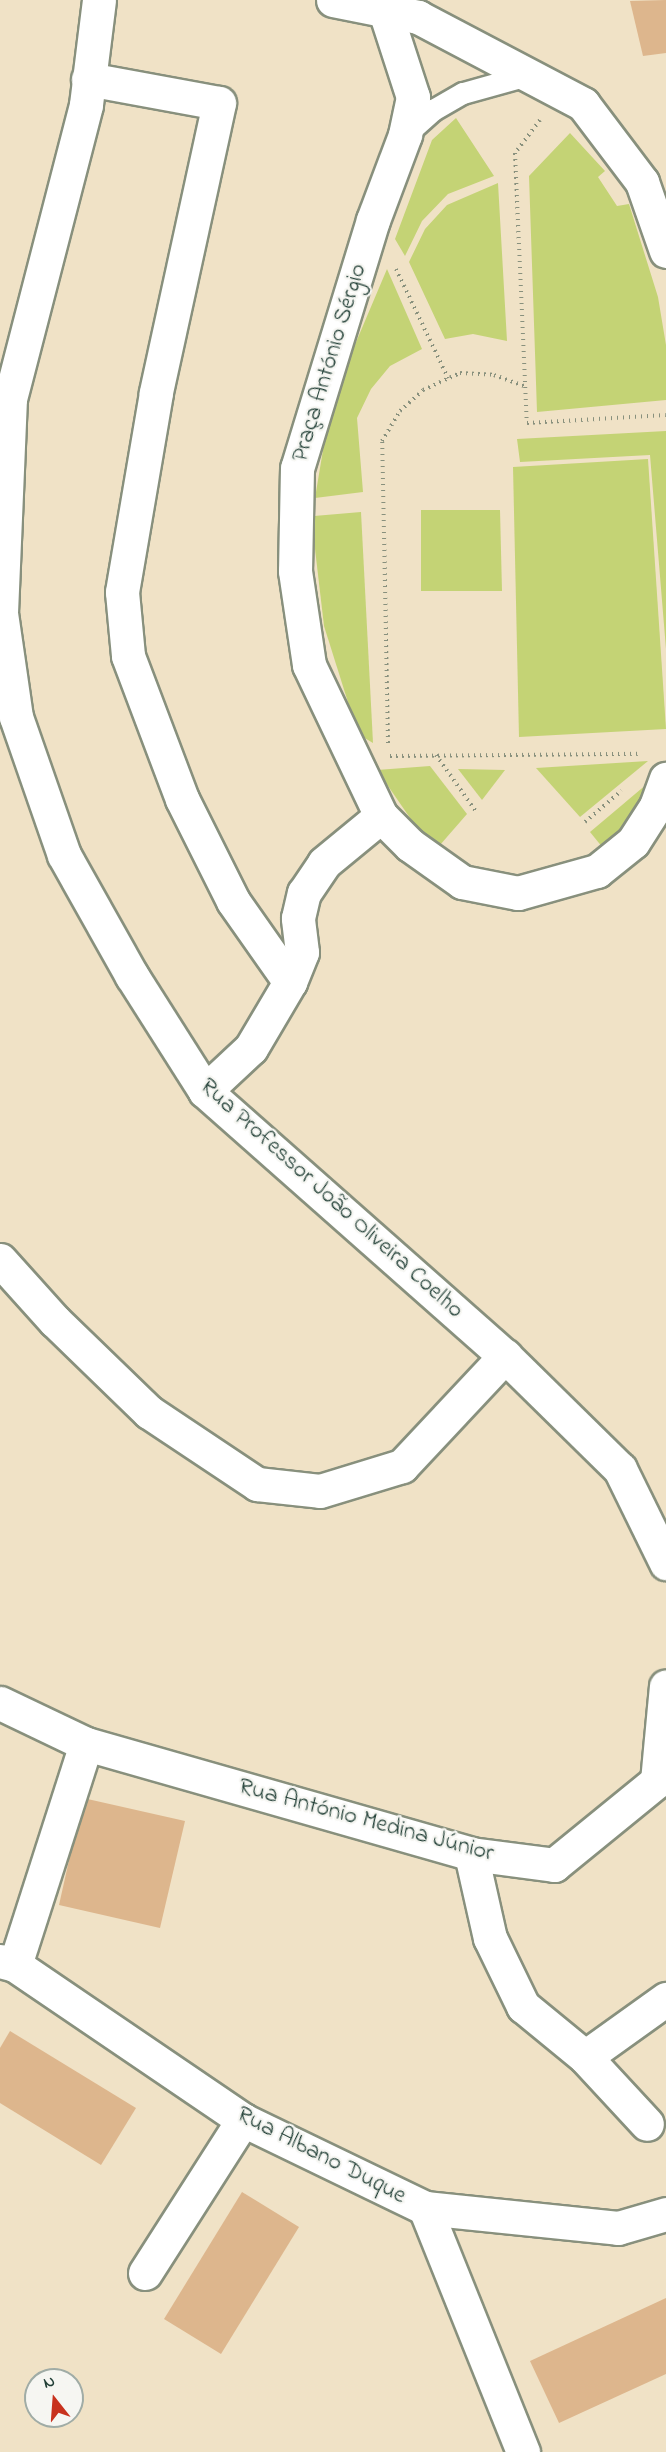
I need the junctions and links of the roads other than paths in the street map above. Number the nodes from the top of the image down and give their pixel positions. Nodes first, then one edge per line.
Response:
1 (99, 0) edge
2 (333, 0) edge
3 (384, 8) junction
4 (420, 9) edge
5 (531, 74) junction
6 (88, 80) junction
7 (405, 135) junction
8 (666, 251) edge
9 (660, 767) edge
10 (381, 816) junction
11 (290, 982) junction
12 (205, 1091) junction
13 (0, 1260) edge
14 (505, 1356) junction
15 (666, 1563) edge
16 (666, 1686) edge
17 (0, 1703) edge
18 (86, 1744) junction
19 (471, 1854) junction
20 (8, 1963) edge
21 (666, 2000) edge
22 (585, 2057) junction
23 (243, 2120) junction
24 (647, 2124) dead end
25 (425, 2208) junction
26 (666, 2214) edge
27 (146, 2273) dead end
28 (523, 2452) edge

1 - 6 street, Rua Professor João Oliveira Coelho
2 - 3 street
3 - 4 street
3 - 7 street, Praça António Sérgio
4 - 5 street
5 - 7 lane
5 - 8 street
6 - 11 street
6 - 12 street, Rua Professor João Oliveira Coelho
7 - 10 street, Praça António Sérgio
9 - 10 street, Praça António Sérgio
10 - 11 street
11 - 12 street
12 - 14 street, Rua Professor João Oliveira Coelho
13 - 14 street
14 - 15 street
16 - 19 street, Rua António Medina Júnior
17 - 18 street, Rua António Medina Júnior
18 - 19 street, Rua António Medina Júnior
18 - 20 street
19 - 22 street
20 - 23 street, Rua Albano Duque
21 - 22 street
22 - 24 street
23 - 25 street, Rua Albano Duque
23 - 27 street
25 - 26 street, Rua Albano Duque
25 - 28 street

